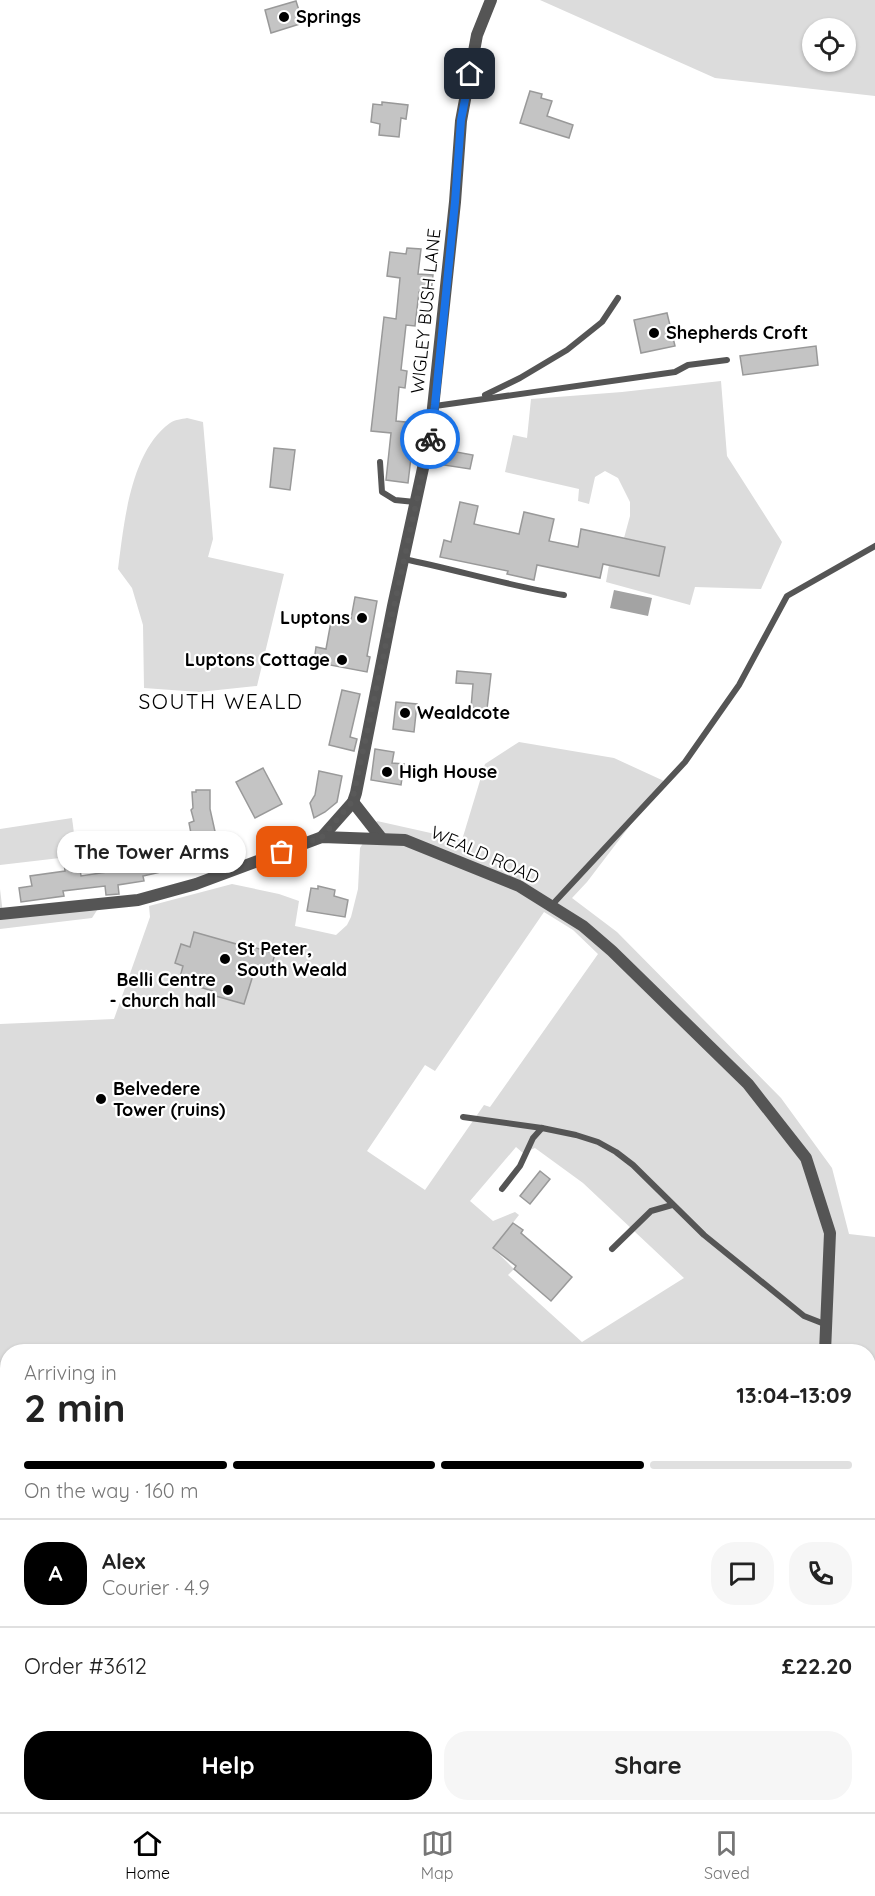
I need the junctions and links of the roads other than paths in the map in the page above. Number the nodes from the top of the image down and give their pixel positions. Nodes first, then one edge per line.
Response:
1 (491, 0) edge
2 (618, 298) dead end
3 (727, 360) dead end
4 (479, 398) junction
5 (435, 405) junction
6 (380, 462) dead end
7 (416, 502) junction
8 (875, 546) edge
9 (403, 559) junction
10 (564, 595) dead end
11 (352, 802) junction
12 (322, 837) junction
13 (382, 839) junction
14 (551, 906) junction
15 (0, 914) edge
16 (463, 1117) dead end
17 (542, 1128) junction
18 (502, 1189) dead end
19 (672, 1205) junction
20 (612, 1249) dead end
21 (828, 1325) junction
22 (826, 1344) edge

1 - 5 street, WIGLEY BUSH LANE
2 - 4 lane
3 - 4 lane
4 - 5 lane
5 - 7 street, WIGLEY BUSH LANE
6 - 7 lane
7 - 9 street, WIGLEY BUSH LANE
8 - 14 lane
9 - 10 lane
9 - 11 street, WIGLEY BUSH LANE
11 - 12 street, WIGLEY BUSH LANE
11 - 13 street
12 - 13 street, WEALD ROAD
12 - 15 street, WEALD ROAD
13 - 14 street, WEALD ROAD
14 - 21 street, WEALD ROAD
16 - 17 lane
17 - 18 lane
17 - 19 lane
19 - 20 lane
19 - 21 lane
21 - 22 street, WEALD ROAD

